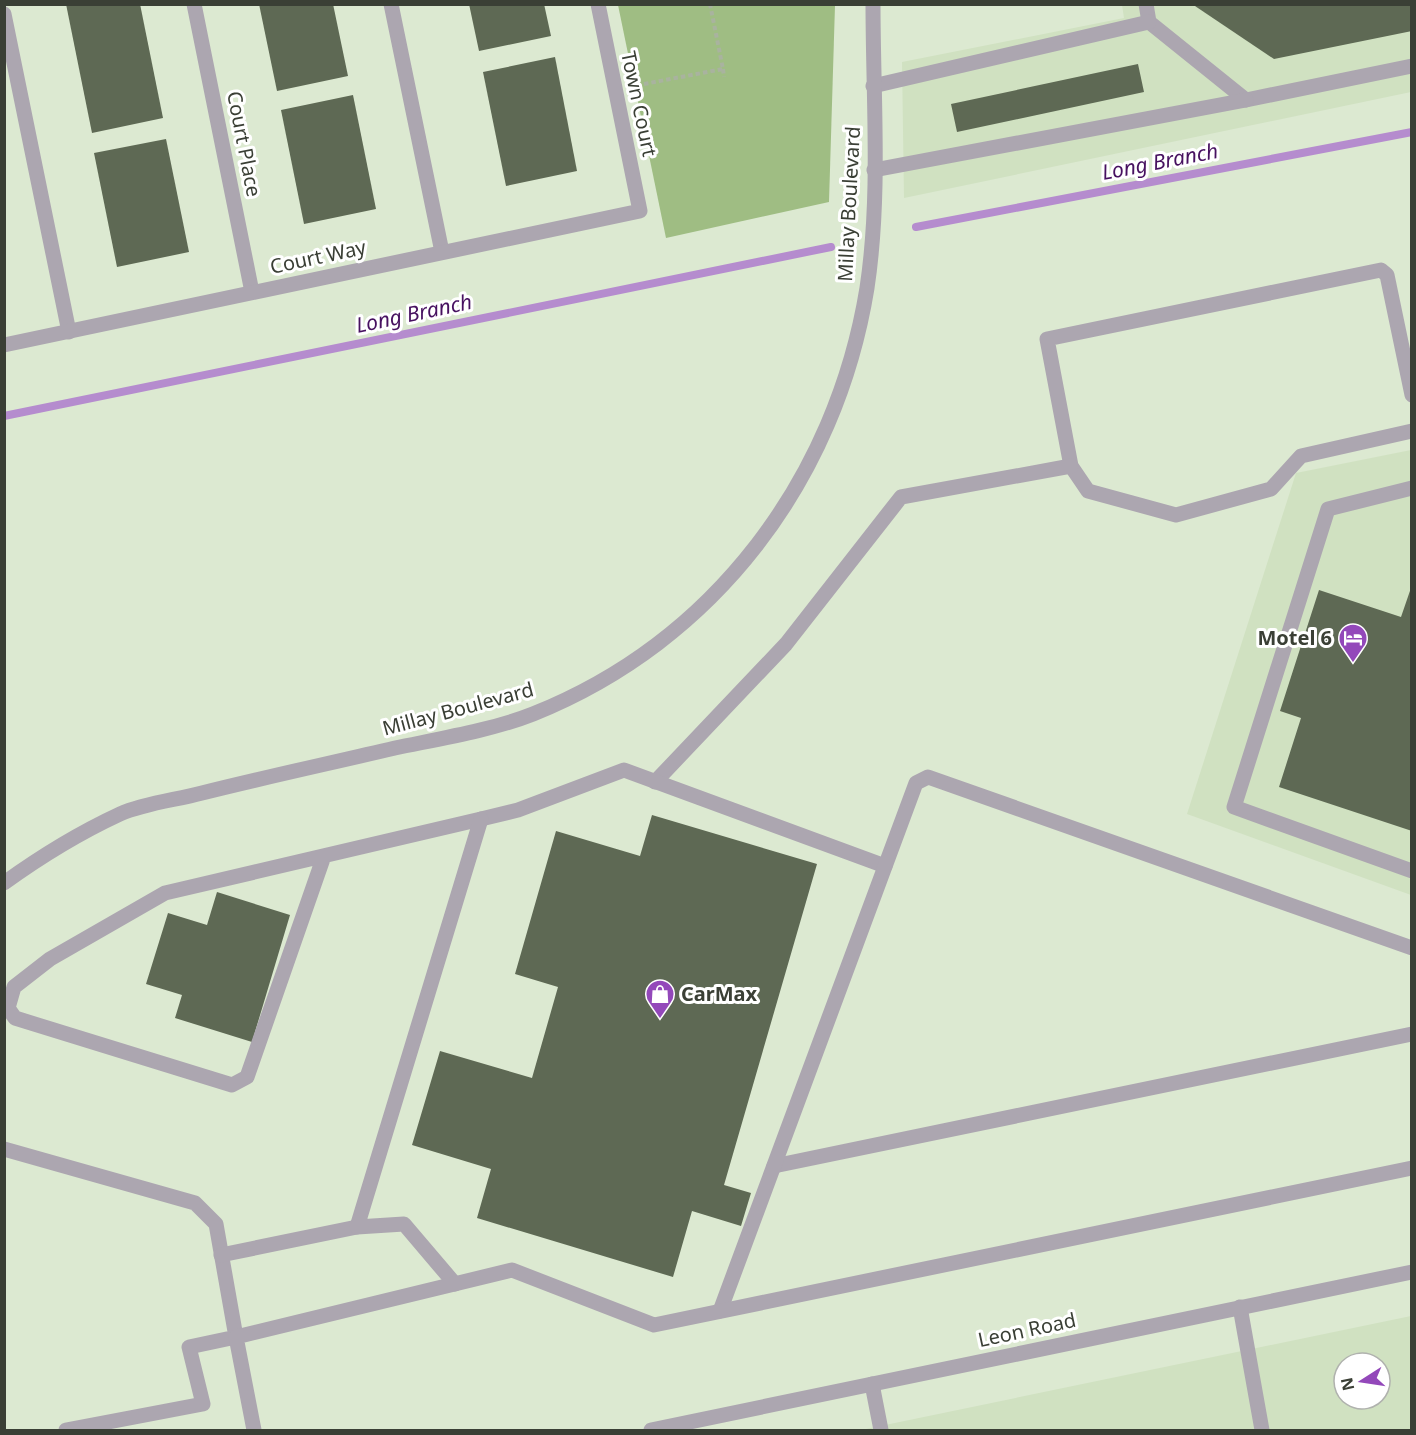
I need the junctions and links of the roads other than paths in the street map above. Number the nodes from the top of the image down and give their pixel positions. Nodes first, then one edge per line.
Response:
1 (194, 4) edge
2 (391, 4) edge
3 (598, 4) edge
4 (873, 4) edge
5 (1146, 4) edge
6 (4, 14) edge
7 (1149, 21) junction
8 (1412, 66) edge
9 (873, 86) junction
10 (1246, 100) junction
11 (874, 170) junction
12 (640, 211) joint
13 (442, 252) junction
14 (252, 292) junction
15 (69, 332) junction
16 (4, 345) edge
17 (1412, 395) edge
18 (1412, 431) edge
19 (1071, 466) junction
20 (1412, 488) edge
21 (655, 782) junction
22 (481, 819) junction
23 (324, 856) junction
24 (885, 866) junction
25 (1412, 871) edge
26 (4, 883) edge
27 (1412, 948) edge
28 (1412, 1034) edge
29 (4, 1149) edge
30 (774, 1166) junction
31 (1412, 1168) edge
32 (357, 1227) junction
33 (221, 1255) junction
34 (1412, 1272) edge
35 (455, 1284) junction
36 (1240, 1307) junction
37 (720, 1311) junction
38 (236, 1337) junction
39 (872, 1384) junction
40 (655, 1430) edge
41 (66, 1431) edge
42 (254, 1431) edge
43 (881, 1431) edge
44 (1262, 1431) edge

1 - 14 street, Court Place
2 - 13 street
3 - 12 street, Town Court
4 - 9 street, Millay Boulevard
5 - 7 street
6 - 15 street
7 - 9 street
7 - 10 street
8 - 10 street
9 - 11 street, Millay Boulevard
10 - 11 street
11 - 26 street, Millay Boulevard
12 - 13 street, Court Way
13 - 14 street, Court Way
14 - 15 street, Court Way
15 - 16 street, Court Way
17 - 19 street
18 - 19 street
19 - 21 street
20 - 25 street
21 - 22 street
21 - 24 street
22 - 23 street
22 - 32 street
23 - 23 street
24 - 27 street
24 - 30 street
28 - 30 street
29 - 33 street
30 - 37 street
31 - 37 street
32 - 33 street
32 - 35 street
33 - 38 street
34 - 36 street, Leon Road
35 - 37 street
35 - 38 street
36 - 39 street, Leon Road
36 - 44 street
38 - 41 street
38 - 42 street
39 - 40 street, Leon Road
39 - 43 street

